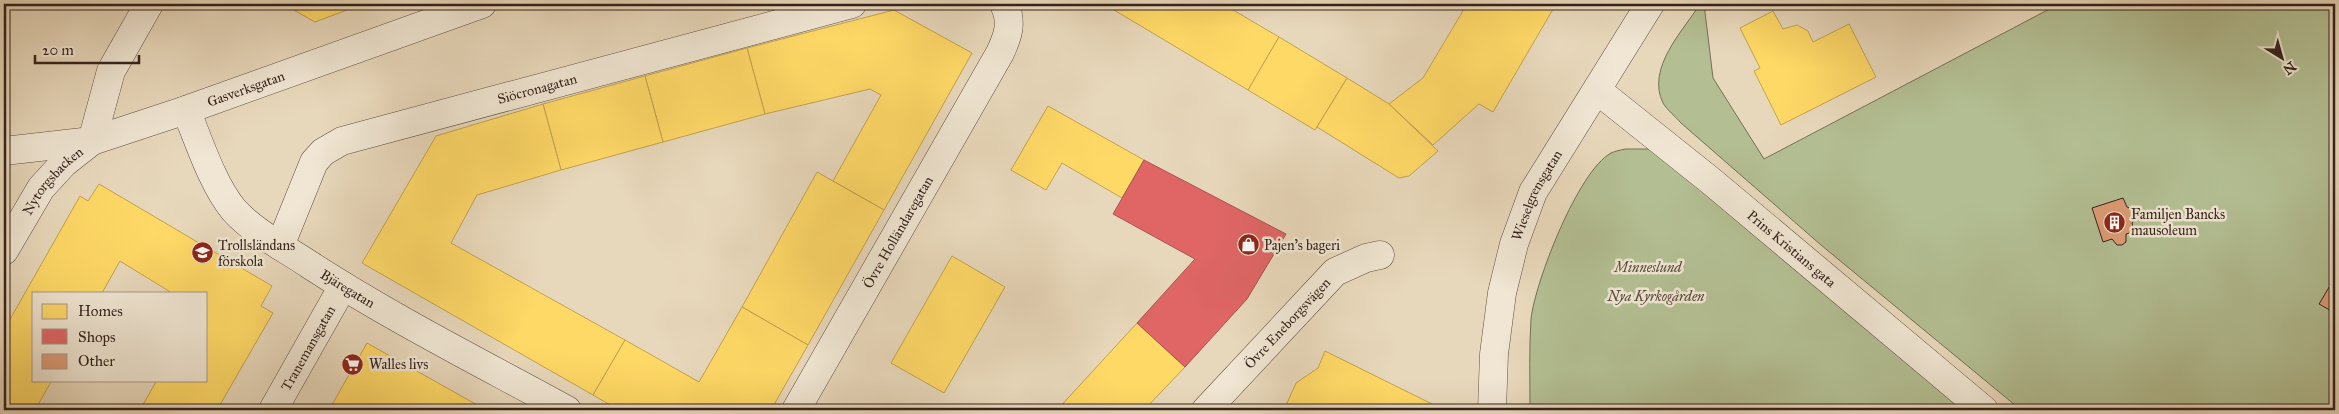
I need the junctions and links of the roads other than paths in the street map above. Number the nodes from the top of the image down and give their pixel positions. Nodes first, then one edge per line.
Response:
1 (150, 4) edge
2 (482, 4) edge
3 (852, 4) edge
4 (1004, 4) edge
5 (1650, 4) edge
6 (1597, 90) junction
7 (186, 110) junction
8 (92, 141) junction
9 (4, 151) edge
10 (280, 246) junction
11 (4, 251) edge
12 (1380, 255) dead end
13 (343, 286) junction
14 (273, 410) edge
15 (567, 410) edge
16 (796, 410) edge
17 (1206, 410) edge
18 (1492, 410) edge
19 (1984, 410) edge

1 - 8 street, Nytorgsbacken
2 - 7 street, Gasverksgatan
3 - 10 street, Siöcronagatan
4 - 16 street, Övre Holländaregatan
5 - 6 street, Wieselgrensgatan
6 - 18 street, Wieselgrensgatan
6 - 19 street, Prins Kristians gata
7 - 8 street, Gasverksgatan
7 - 10 street, Bjäregatan
8 - 9 street, Gasverksgatan
8 - 11 street, Nytorgsbacken
10 - 13 street, Bjäregatan
12 - 17 street, Övre Eneborgsvägen
13 - 14 street, Tranemansgatan
13 - 15 street, Bjäregatan

